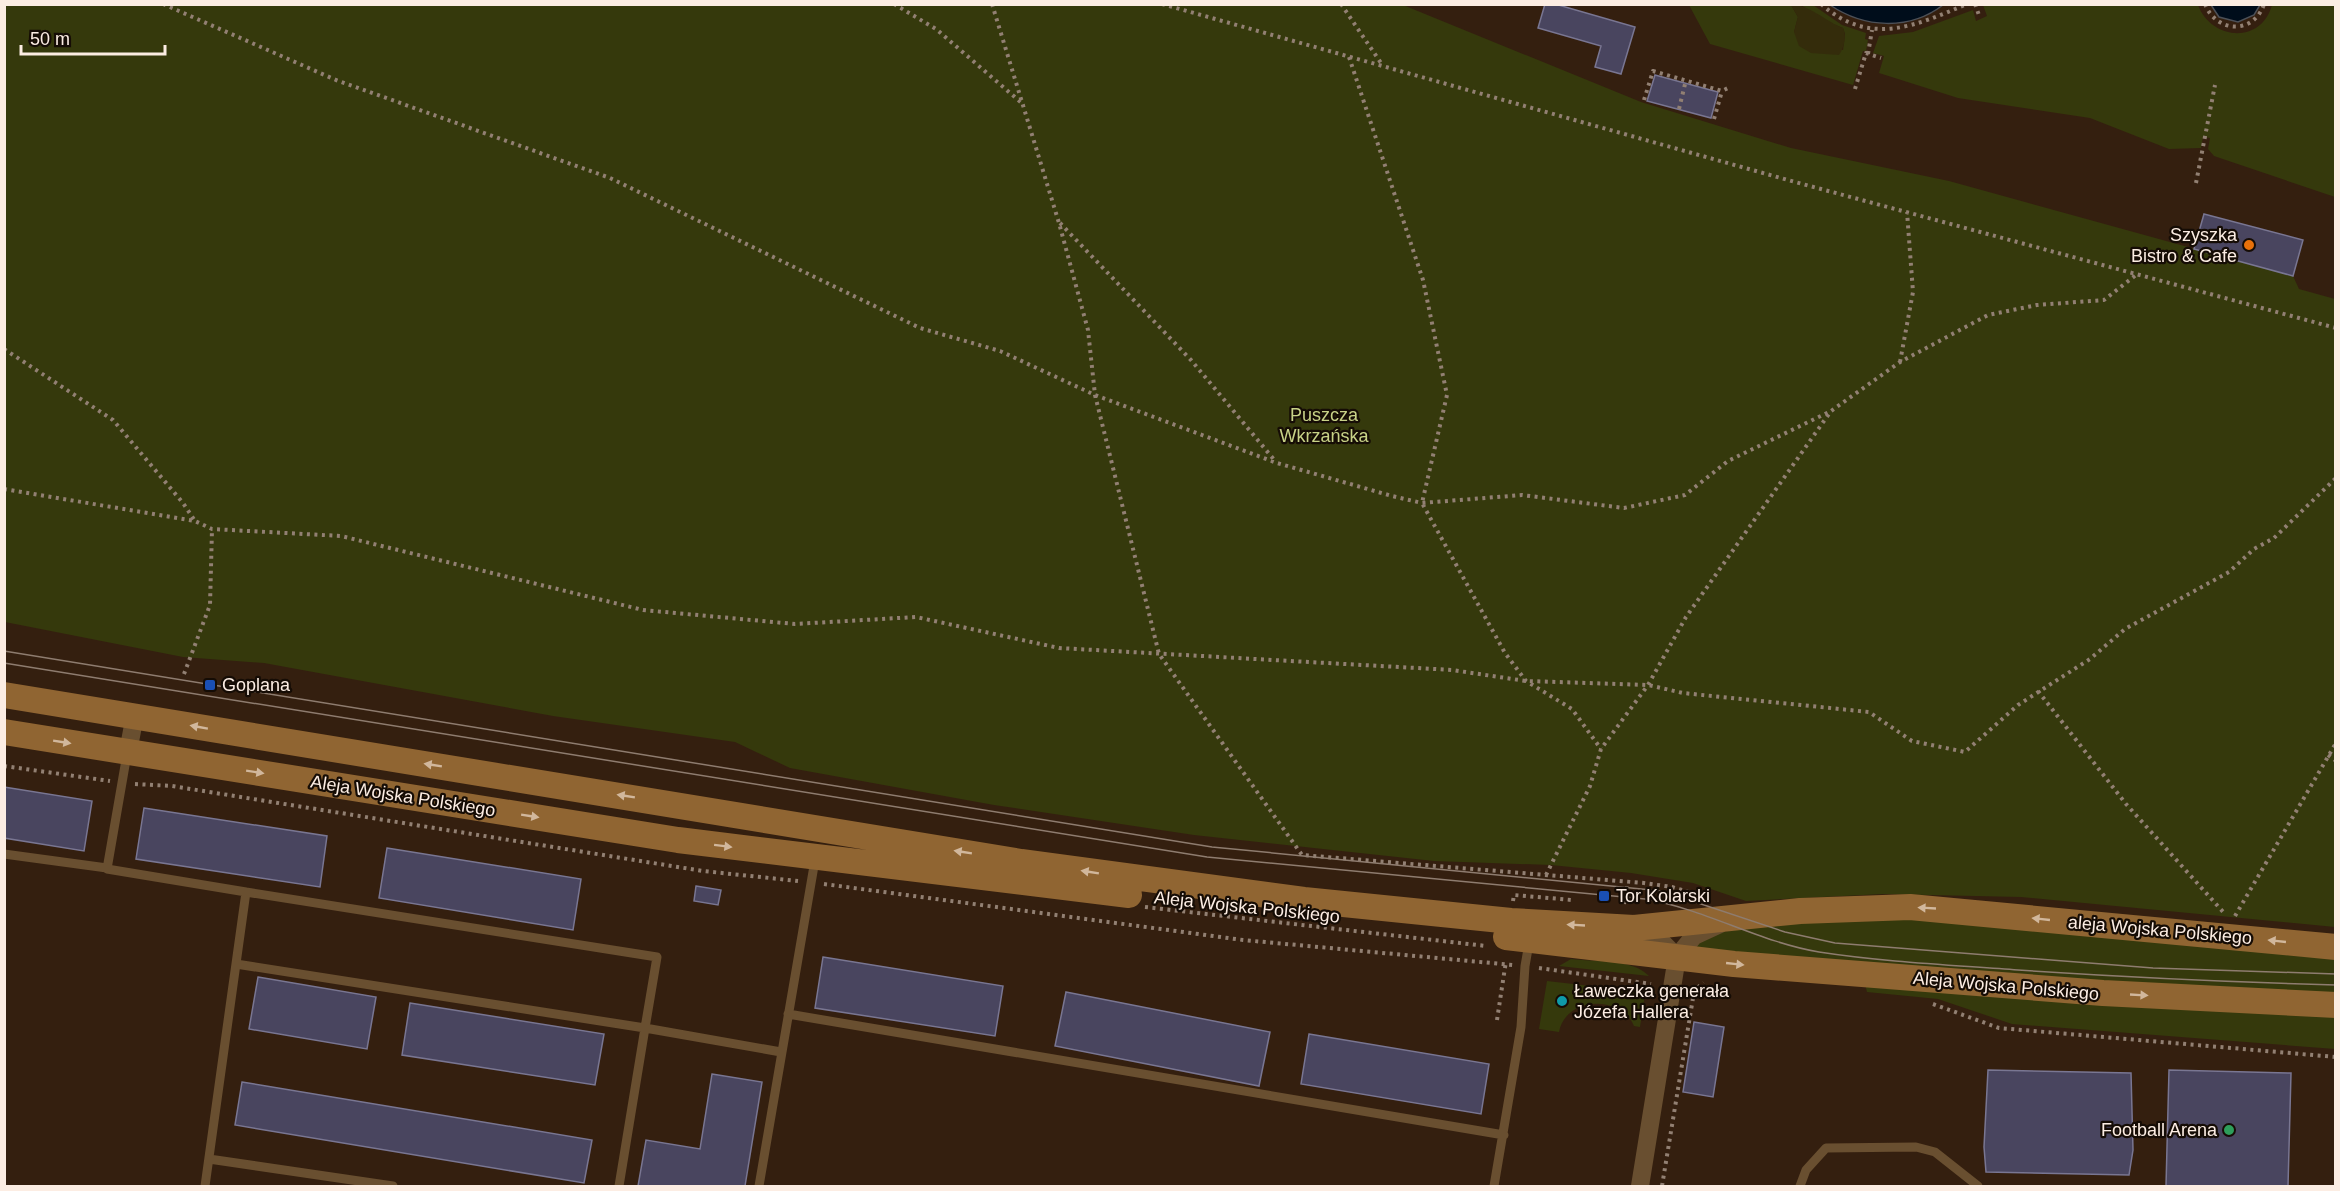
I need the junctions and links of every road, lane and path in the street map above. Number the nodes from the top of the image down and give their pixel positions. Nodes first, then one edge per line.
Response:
1 (163, 4) edge
2 (894, 4) edge
3 (992, 4) edge
4 (1162, 4) edge
5 (1341, 4) edge
6 (1821, 4) edge
7 (1967, 4) edge
8 (1975, 4) edge
9 (2205, 4) edge
10 (2264, 4) edge
11 (1980, 18) dead end
12 (1872, 30) junction
13 (1868, 54) junction
14 (1349, 57) junction
15 (1881, 58) dead end
16 (1383, 67) junction
17 (1686, 80) junction
18 (2215, 85) dead end
19 (1728, 88) dead end
20 (1855, 89) dead end
21 (1722, 91) junction
22 (1644, 100) dead end
23 (1024, 105) junction
24 (1679, 109) dead end
25 (1714, 119) dead end
26 (2196, 183) dead end
27 (1907, 212) junction
28 (1059, 223) junction
29 (2136, 274) junction
30 (2336, 328) edge
31 (4, 349) edge
32 (1900, 362) junction
33 (1095, 395) junction
34 (1831, 411) junction
35 (1277, 463) junction
36 (2336, 478) edge
37 (4, 489) edge
38 (1422, 503) junction
39 (195, 521) junction
40 (212, 529) junction
41 (1159, 654) junction
42 (184, 674) dead end
43 (1526, 681) junction
44 (1648, 685) junction
45 (2038, 691) junction
46 (4, 694) edge
47 (135, 715) junction
48 (4, 732) edge
49 (2336, 743) edge
50 (1601, 749) junction
51 (128, 752) junction
52 (2328, 755) junction
53 (2336, 761) edge
54 (683, 805) junction
55 (822, 828) junction
56 (678, 840) junction
57 (4, 854) edge
58 (816, 857) junction
59 (107, 868) junction
60 (1546, 875) junction
61 (246, 892) junction
62 (1618, 904) dead end
63 (1985, 913) joint
64 (1730, 920) junction
65 (1634, 928) junction
66 (1531, 931) junction
67 (2336, 947) edge
68 (1507, 956) dead end
69 (1677, 957) junction
70 (1506, 963) junction
71 (236, 964) junction
72 (1525, 966) junction
73 (1715, 982) dead end
74 (1651, 984) dead end
75 (1924, 1003) dead end
76 (2336, 1005) edge
77 (788, 1014) junction
78 (1497, 1020) dead end
79 (645, 1028) junction
80 (782, 1052) junction
81 (2336, 1057) edge
82 (1503, 1135) junction
83 (209, 1159) junction
84 (205, 1186) edge
85 (393, 1186) edge
86 (619, 1186) edge
87 (759, 1186) edge
88 (1494, 1186) edge
89 (1640, 1186) edge
90 (1662, 1186) edge
91 (1800, 1186) edge
92 (1978, 1186) edge

1 - 33 path
2 - 23 path
3 - 23 path
4 - 14 path
5 - 16 path
6 - 12 path
7 - 12 path
8 - 11 path
9 - 10 path
12 - 13 path
13 - 15 path
13 - 20 path
14 - 16 path
14 - 38 path
16 - 27 path
17 - 21 path
17 - 22 path
17 - 24 path
18 - 26 path
19 - 21 path
21 - 25 path
23 - 28 path
27 - 29 path
27 - 32 path
28 - 33 path
28 - 35 path
29 - 30 path
29 - 32 path
31 - 39 path
32 - 34 path
33 - 35 path
33 - 41 path
34 - 38 path
34 - 44 path
35 - 38 path
36 - 45 path
37 - 39 path
38 - 43 path
39 - 40 path
40 - 41 path
40 - 42 path
41 - 43 path
41 - 60 path
43 - 44 path
43 - 50 path
44 - 45 path
44 - 50 path
45 - 52 path
46 - 47 main road, Aleja Wojska Polskiego
47 - 51 street
54 -> 47 main road, Aleja Wojska Polskiego
48 -> 51 main road, Aleja Wojska Polskiego
49 - 52 path
50 - 60 path
51 -> 56 main road, Aleja Wojska Polskiego
51 - 59 lane
52 - 53 path
54 - 55 main road, Aleja Wojska Polskiego
54 - 56 street
55 - 58 street
66 -> 55 main road, Aleja Wojska Polskiego
56 -> 58 main road, Aleja Wojska Polskiego
57 - 59 lane
58 - 66 main road, Aleja Wojska Polskiego
58 - 77 lane
59 - 61 lane
60 - 62 path
61 - 71 lane
61 - 79 lane
63 -> 64 main road, Aleja Wojska Polskiego
67 -> 63 main road, aleja Wojska Polskiego
64 - 65 main road, Aleja Wojska Polskiego
64 - 69 street, Aleja Wojska Polskiego
65 -> 66 main road, Aleja Wojska Polskiego
65 - 69 street, Aleja Wojska Polskiego
66 - 69 main road, Aleja Wojska Polskiego
66 - 72 lane
68 - 70 path
69 -> 76 main road, Aleja Wojska Polskiego
69 - 89 street
70 - 72 path
70 - 78 path
71 - 79 lane
71 - 83 lane
72 - 74 path
72 - 82 lane
73 - 90 path
75 - 81 path
77 - 80 lane
77 - 82 lane
79 - 80 lane
79 - 86 lane
80 - 87 lane
82 - 88 lane
83 - 84 lane
83 - 85 lane
91 - 92 lane

